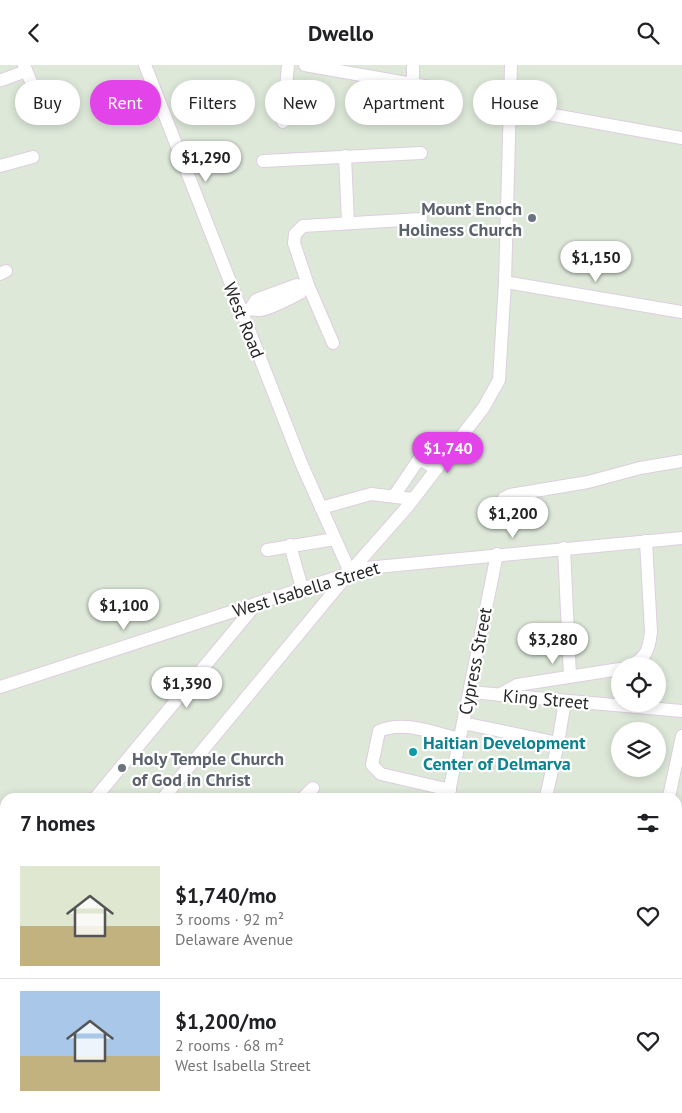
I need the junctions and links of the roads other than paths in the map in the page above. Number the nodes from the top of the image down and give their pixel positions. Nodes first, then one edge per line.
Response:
1 (146, 65) edge
2 (288, 65) edge
3 (305, 65) edge
4 (413, 65) edge
5 (510, 65) edge
6 (25, 68) edge
7 (2, 80) dead end
8 (30, 80) edge
9 (287, 80) edge
10 (385, 80) edge
11 (413, 80) edge
12 (510, 80) edge
13 (557, 116) edge
14 (509, 125) edge
15 (682, 138) edge
16 (421, 153) dead end
17 (345, 156) junction
18 (33, 157) dead end
19 (263, 161) dead end
20 (0, 166) edge
21 (421, 219) dead end
22 (348, 223) junction
23 (505, 281) junction
24 (304, 287) junction
25 (246, 309) junction
26 (682, 312) edge
27 (333, 343) dead end
28 (682, 461) edge
29 (435, 469) junction
30 (394, 497) junction
31 (413, 499) junction
32 (498, 507) dead end
33 (321, 508) junction
34 (682, 538) edge
35 (334, 539) junction
36 (646, 541) junction
37 (290, 545) junction
38 (564, 548) junction
39 (267, 550) dead end
40 (496, 554) junction
41 (350, 572) junction
42 (302, 588) junction
43 (257, 602) junction
44 (644, 657) edge
45 (611, 670) edge
46 (570, 676) junction
47 (0, 687) edge
48 (470, 692) junction
49 (499, 695) junction
50 (565, 701) junction
51 (682, 711) edge
52 (463, 723) junction
53 (682, 737) edge
54 (460, 739) junction
55 (558, 743) junction
56 (99, 793) edge
57 (167, 793) edge
58 (445, 793) edge
59 (449, 793) edge
60 (547, 793) edge
61 (670, 793) edge

1 - 25 street, West Road
2 - 9 street
3 - 10 street
4 - 11 street
5 - 12 street
6 - 7 street
6 - 8 street
13 - 15 street
14 - 23 street
16 - 17 street
17 - 19 street
17 - 22 street
18 - 20 street
21 - 22 street
22 - 24 street
23 - 26 street
23 - 29 street
24 - 25 street
24 - 27 street
25 - 33 street, West Road
28 - 32 street
29 - 30 street
29 - 31 street
30 - 31 street
30 - 33 street
31 - 41 street
33 - 35 street, West Road
34 - 36 street, West Isabella Street
35 - 37 street
35 - 41 street, West Road
36 - 38 street, West Isabella Street
36 - 44 street
37 - 39 street
37 - 42 street
38 - 40 street, West Isabella Street
38 - 46 street
40 - 41 street, West Isabella Street
40 - 48 street, Cypress Street
41 - 42 street, West Isabella Street
41 - 57 street
42 - 43 street, West Isabella Street
43 - 47 street, West Isabella Street
43 - 56 street
45 - 46 street
46 - 49 street
48 - 49 street, King Street
48 - 52 street, Cypress Street
49 - 50 street, King Street
50 - 51 street, King Street
50 - 55 street
52 - 54 street, Cypress Street
52 - 55 street
53 - 61 street
54 - 58 street
54 - 59 street, Cypress Street
55 - 60 street

